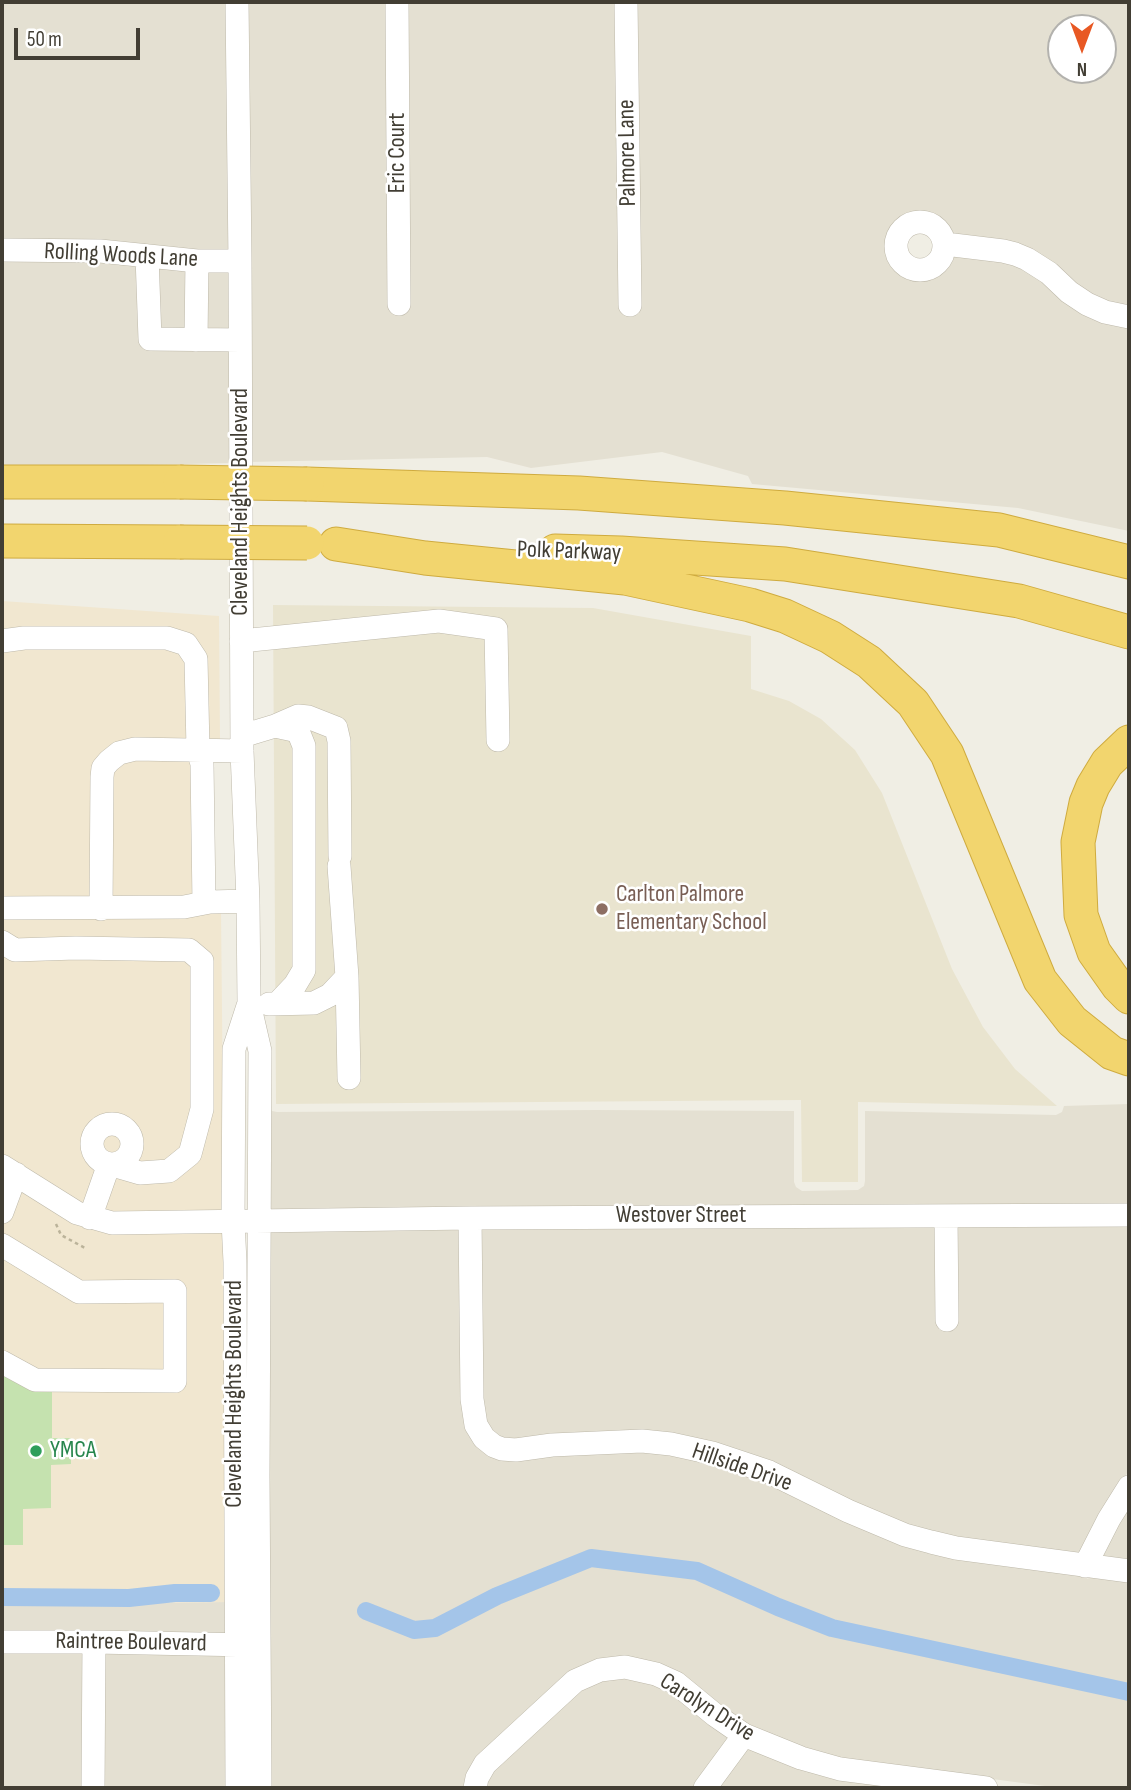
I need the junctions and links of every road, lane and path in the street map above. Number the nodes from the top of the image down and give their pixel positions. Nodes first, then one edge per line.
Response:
1 (237, 2) edge
2 (397, 2) edge
3 (626, 2) edge
4 (945, 244) dead end
5 (2, 250) edge
6 (147, 256) junction
7 (197, 261) junction
8 (240, 261) junction
9 (399, 303) dead end
10 (631, 305) dead end
11 (1129, 317) edge
12 (196, 340) junction
13 (240, 340) junction
14 (2, 482) edge
15 (999, 530) junction
16 (2, 541) edge
17 (321, 544) junction
18 (1129, 553) edge
19 (1129, 562) edge
20 (1129, 632) edge
21 (2, 641) edge
22 (241, 641) junction
23 (275, 726) junction
24 (498, 740) dead end
25 (1129, 742) edge
26 (242, 743) junction
27 (198, 749) junction
28 (248, 901) junction
29 (204, 903) junction
30 (2, 908) edge
31 (101, 909) junction
32 (2, 943) edge
33 (347, 976) junction
34 (1129, 997) edge
35 (248, 1003) junction
36 (277, 1004) junction
37 (1129, 1059) edge
38 (349, 1078) dead end
39 (9, 1170) edge
40 (2, 1212) edge
41 (1129, 1215) edge
42 (946, 1216) junction
43 (90, 1218) junction
44 (470, 1218) junction
45 (259, 1220) junction
46 (233, 1221) junction
47 (2, 1245) edge
48 (947, 1320) dead end
49 (2, 1362) edge
50 (1129, 1487) edge
51 (1085, 1566) junction
52 (1129, 1571) edge
53 (2, 1642) edge
54 (94, 1642) junction
55 (237, 1645) junction
56 (260, 1646) junction
57 (744, 1735) junction
58 (93, 1788) edge
59 (237, 1788) edge
60 (260, 1788) edge
61 (475, 1788) edge
62 (705, 1788) edge
63 (986, 1788) edge

1 - 8 street, Cleveland Heights Boulevard
2 - 9 street, Eric Court
3 - 10 street, Palmore Lane
4 - 11 street
5 - 6 street, Rolling Woods Lane
6 - 7 street, Rolling Woods Lane
6 - 12 street
7 - 8 street, Rolling Woods Lane
7 - 12 street
8 - 13 street, Cleveland Heights Boulevard
12 - 13 street
13 - 22 street, Cleveland Heights Boulevard
14 - 15 highway, bridge
15 - 18 highway
15 - 19 highway
16 - 17 highway, Polk Parkway, bridge
17 - 20 highway, Polk Parkway
17 - 37 highway
21 - 27 street
22 - 24 street
22 - 26 street, Cleveland Heights Boulevard
23 - 26 street
23 - 33 street
23 - 36 street
25 - 34 highway
26 - 27 street
26 - 28 street, Cleveland Heights Boulevard
27 - 29 street
27 - 31 street
28 - 29 street
28 - 35 street, Cleveland Heights Boulevard
29 - 31 street
30 - 31 street
32 - 43 street
33 - 36 street
33 - 38 street
35 - 36 street
35 - 45 street, Cleveland Heights Boulevard
35 - 46 street, Cleveland Heights Boulevard
39 - 40 street
39 - 43 street
41 - 42 street, Westover Street
42 - 44 street, Westover Street
42 - 48 street
43 - 46 street, Westover Street
44 - 45 street, Westover Street
44 - 51 street, Hillside Drive
45 - 46 street, Westover Street
45 - 56 street, Cleveland Heights Boulevard
46 - 55 street, Cleveland Heights Boulevard
47 - 49 street
50 - 51 street
51 - 52 street, Hillside Drive
53 - 54 street, Raintree Boulevard
54 - 55 street, Raintree Boulevard
54 - 58 street
55 - 56 street, Raintree Boulevard
55 - 59 street, Cleveland Heights Boulevard
56 - 60 street, Cleveland Heights Boulevard
57 - 61 street, Carolyn Drive
57 - 62 street
57 - 63 street, Carolyn Drive

